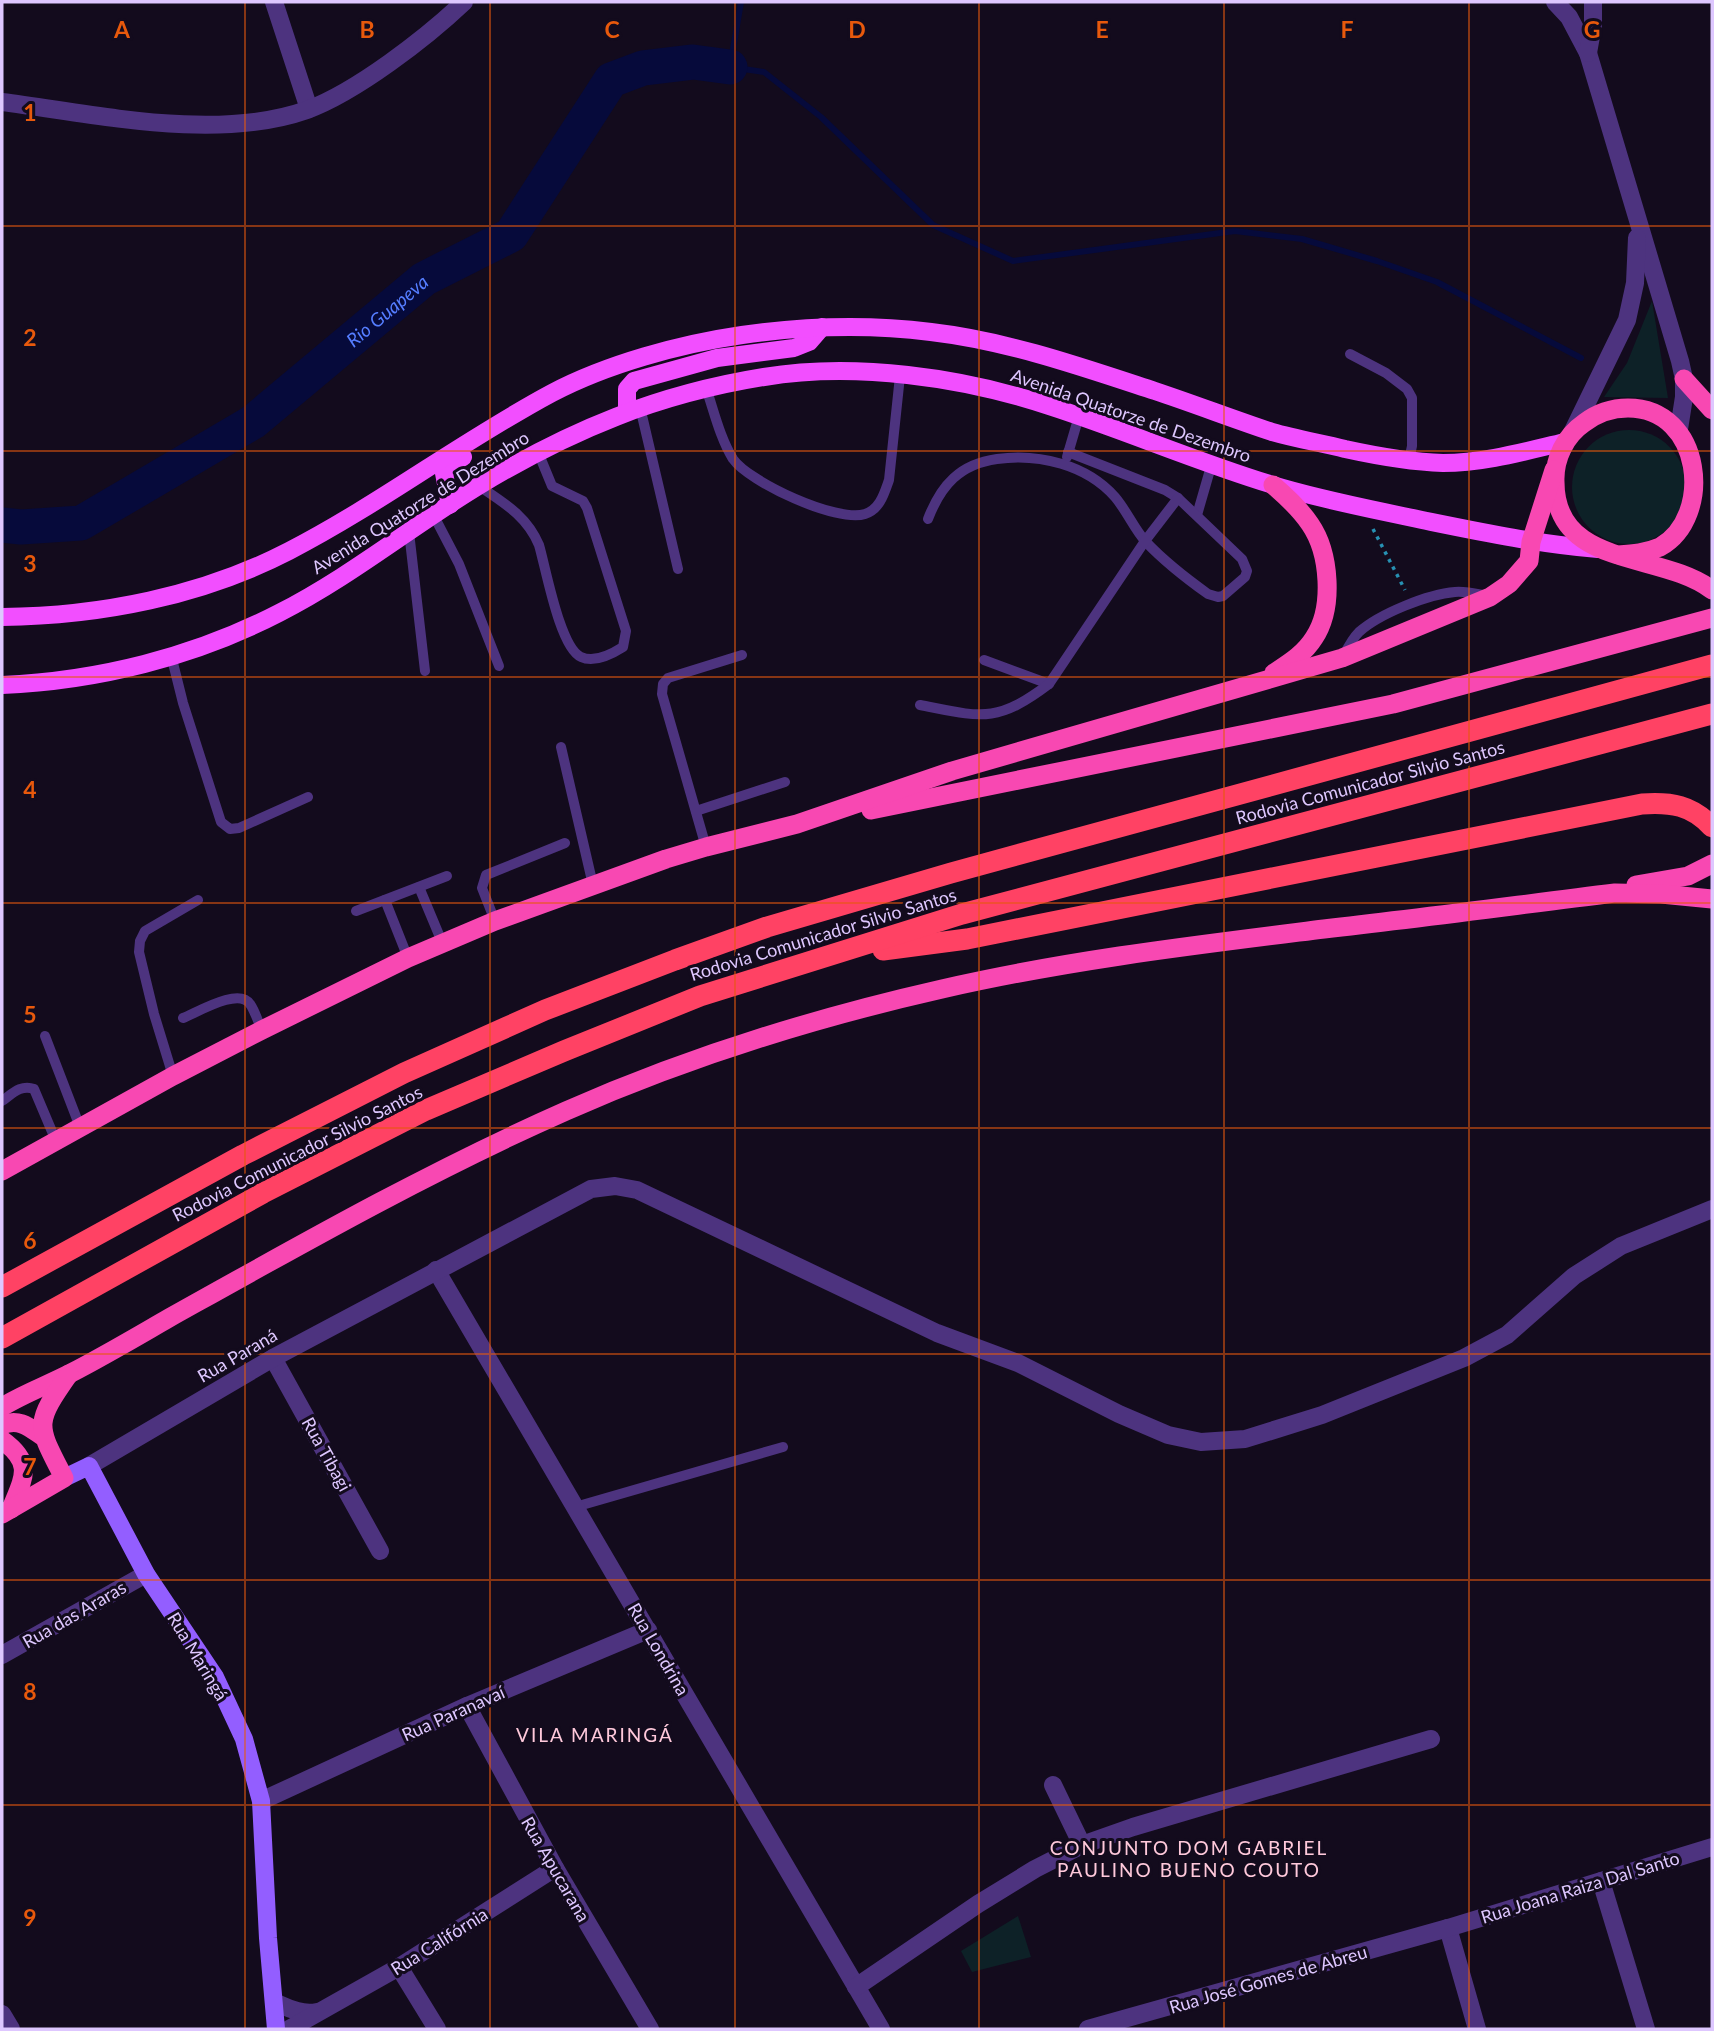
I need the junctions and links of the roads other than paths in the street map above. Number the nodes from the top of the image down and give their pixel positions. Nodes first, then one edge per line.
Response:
1 (274, 2) edge
2 (464, 2) edge
3 (1592, 2) edge
4 (1558, 3) edge
5 (1588, 53) junction
6 (2, 102) edge
7 (309, 109) junction
8 (1637, 220) junction
9 (822, 327) junction
10 (1350, 354) dead end
11 (901, 376) junction
12 (1684, 379) junction
13 (706, 388) junction
14 (554, 392) junction
15 (634, 409) junction
16 (1712, 410) edge
17 (1079, 416) junction
18 (1679, 429) junction
19 (1569, 436) junction
20 (538, 452) junction
21 (1068, 452) junction
22 (1409, 460) junction
23 (1212, 463) junction
24 (1064, 465) junction
25 (1555, 470) junction
26 (1273, 485) junction
27 (479, 486) junction
28 (1700, 492) junction
29 (1178, 498) junction
30 (450, 505) junction
31 (1712, 508) edge
32 (1197, 515) junction
33 (433, 516) junction
34 (928, 519) dead end
35 (409, 532) junction
36 (1145, 541) junction
37 (1531, 542) junction
38 (1598, 549) junction
39 (1618, 555) junction
40 (678, 569) dead end
41 (1712, 590) edge
42 (1490, 597) junction
43 (2, 617) edge
44 (1703, 621) edge
45 (171, 655) junction
46 (742, 656) dead end
47 (1342, 658) junction
48 (984, 660) dead end
49 (1712, 665) edge
50 (499, 666) dead end
51 (425, 671) dead end
52 (1049, 684) junction
53 (2, 685) edge
54 (1256, 685) junction
55 (920, 705) dead end
56 (1712, 714) edge
57 (561, 747) dead end
58 (785, 782) dead end
59 (308, 797) dead end
60 (696, 811) junction
61 (797, 824) junction
62 (1712, 828) edge
63 (565, 843) dead end
64 (706, 846) junction
65 (1712, 863) edge
66 (447, 876) dead end
67 (593, 885) junction
68 (419, 887) junction
69 (1615, 893) junction
70 (1712, 899) edge
71 (198, 900) dead end
72 (385, 900) junction
73 (356, 911) dead end
74 (495, 920) junction
75 (442, 942) junction
76 (826, 957) junction
77 (408, 958) junction
78 (183, 1018) dead end
79 (262, 1030) junction
80 (45, 1036) dead end
81 (173, 1076) junction
82 (2, 1101) edge
83 (80, 1127) junction
84 (56, 1141) junction
85 (2, 1171) edge
86 (1712, 1209) edge
87 (436, 1270) junction
88 (2, 1287) edge
89 (2, 1338) edge
90 (273, 1358) junction
91 (69, 1374) junction
92 (2, 1407) edge
93 (2, 1425) edge
94 (43, 1436) junction
95 (2, 1440) edge
96 (783, 1447) dead end
97 (89, 1466) junction
98 (64, 1478) junction
99 (575, 1507) junction
100 (6, 1511) edge
101 (380, 1551) dead end
102 (146, 1574) junction
103 (648, 1630) junction
104 (2, 1655) edge
105 (467, 1706) junction
106 (1431, 1739) dead end
107 (1053, 1785) dead end
108 (261, 1801) junction
109 (1082, 1844) junction
110 (1712, 1847) edge
111 (555, 1868) junction
112 (1601, 1881) junction
113 (1448, 1927) junction
114 (399, 1967) junction
115 (856, 1987) junction
116 (274, 2002) junction
117 (321, 2011) junction
118 (2, 2014) edge
119 (11, 2029) edge
120 (276, 2029) edge
121 (289, 2029) edge
122 (437, 2029) edge
123 (650, 2029) edge
124 (881, 2029) edge
125 (1091, 2029) edge
126 (1477, 2029) edge
127 (1646, 2029) edge

1 - 7 street
2 - 7 street
3 - 5 street
4 - 5 street
5 - 8 street
6 - 7 street
8 - 12 street
8 - 19 street
9 - 14 main road, Avenida Quatorze de Dezembro
9 - 15 main road
9 - 22 main road, Avenida Quatorze de Dezembro
10 - 22 lane
11 - 13 main road, Avenida Quatorze de Dezembro
11 - 13 lane
11 - 17 main road, Avenida Quatorze de Dezembro
12 - 16 highway
12 - 18 street
13 - 15 main road, Avenida Quatorze de Dezembro
14 - 30 main road
14 - 43 main road, Avenida Quatorze de Dezembro
15 - 20 main road, Avenida Quatorze de Dezembro
15 - 40 lane
17 - 21 lane
17 - 23 main road, Avenida Quatorze de Dezembro
18 - 19 highway
18 - 28 highway
19 - 22 main road, Avenida Quatorze de Dezembro
19 - 25 highway
20 - 27 main road, Avenida Quatorze de Dezembro
20 - 27 lane
21 - 24 lane
21 - 29 lane
23 - 26 main road, Avenida Quatorze de Dezembro
23 - 32 lane
24 - 34 lane
24 - 36 lane
25 - 37 highway
25 - 38 highway
26 - 37 main road, Avenida Quatorze de Dezembro
26 - 54 highway
27 - 30 main road, Avenida Quatorze de Dezembro
28 - 31 highway
28 - 39 highway
29 - 32 lane
29 - 36 lane
30 - 33 main road, Avenida Quatorze de Dezembro
32 - 36 lane
33 - 35 main road, Avenida Quatorze de Dezembro
33 - 50 lane
35 - 45 main road, Avenida Quatorze de Dezembro
35 - 51 lane
36 - 52 lane
37 - 38 main road, Avenida Quatorze de Dezembro
37 - 42 highway
38 - 39 highway
39 - 41 highway
42 - 47 highway
42 - 47 lane
44 - 61 highway
45 - 53 main road, Avenida Quatorze de Dezembro
45 - 59 lane
46 - 60 lane
47 - 54 highway
48 - 52 lane
49 - 88 highway, Rodovia Comunicador Silvio Santos
52 - 55 lane
54 - 61 highway
56 - 76 highway, Rodovia Comunicador Silvio Santos
57 - 67 lane
58 - 60 lane
60 - 64 lane
61 - 64 highway
62 - 76 highway
63 - 74 lane
64 - 67 highway
65 - 69 highway
66 - 68 lane
67 - 74 highway
68 - 72 lane
68 - 75 lane
69 - 70 highway
69 - 91 highway
71 - 81 lane
72 - 73 lane
72 - 77 lane
74 - 75 highway
75 - 77 highway
76 - 89 highway, Rodovia Comunicador Silvio Santos
77 - 79 highway
78 - 79 lane
79 - 81 highway
80 - 83 lane
81 - 83 highway
82 - 84 lane
83 - 84 highway
84 - 85 highway
86 - 87 street, Rua Paraná
87 - 90 street, Rua Paraná
87 - 99 street, Rua Londrina
90 - 97 street, Rua Paraná
90 - 101 street, Rua Tibagi
91 - 92 highway
91 - 94 highway
93 - 94 highway
94 - 98 highway
95 - 100 highway
96 - 99 lane
97 - 98 main road, Rua Paraná
97 - 102 main road, Rua Maringá
98 - 100 highway, Rua Paraná
99 - 103 street, Rua Londrina
102 - 104 street, Rua das Araras
102 - 108 main road, Rua Maringá
103 - 105 street, Rua Paranavaí
103 - 115 street, Rua Londrina
105 - 108 street, Rua Paranavaí
105 - 111 street, Rua Apucarana
106 - 109 street
107 - 109 street
108 - 116 main road, Rua Maringá
109 - 115 street
110 - 112 street, Rua Joana Raiza Dal Santo
111 - 114 street, Rua Califórnia
111 - 123 street, Rua Apucarana
112 - 113 street, Rua Joana Raiza Dal Santo
112 - 127 street
113 - 125 street, Rua José Gomes de Abreu
113 - 126 street
114 - 117 street, Rua Califórnia
114 - 122 street
115 - 124 street, Rua Londrina
116 - 117 street
116 - 120 main road, Rua Maringá
117 - 121 street, Rua Califórnia
118 - 119 street

